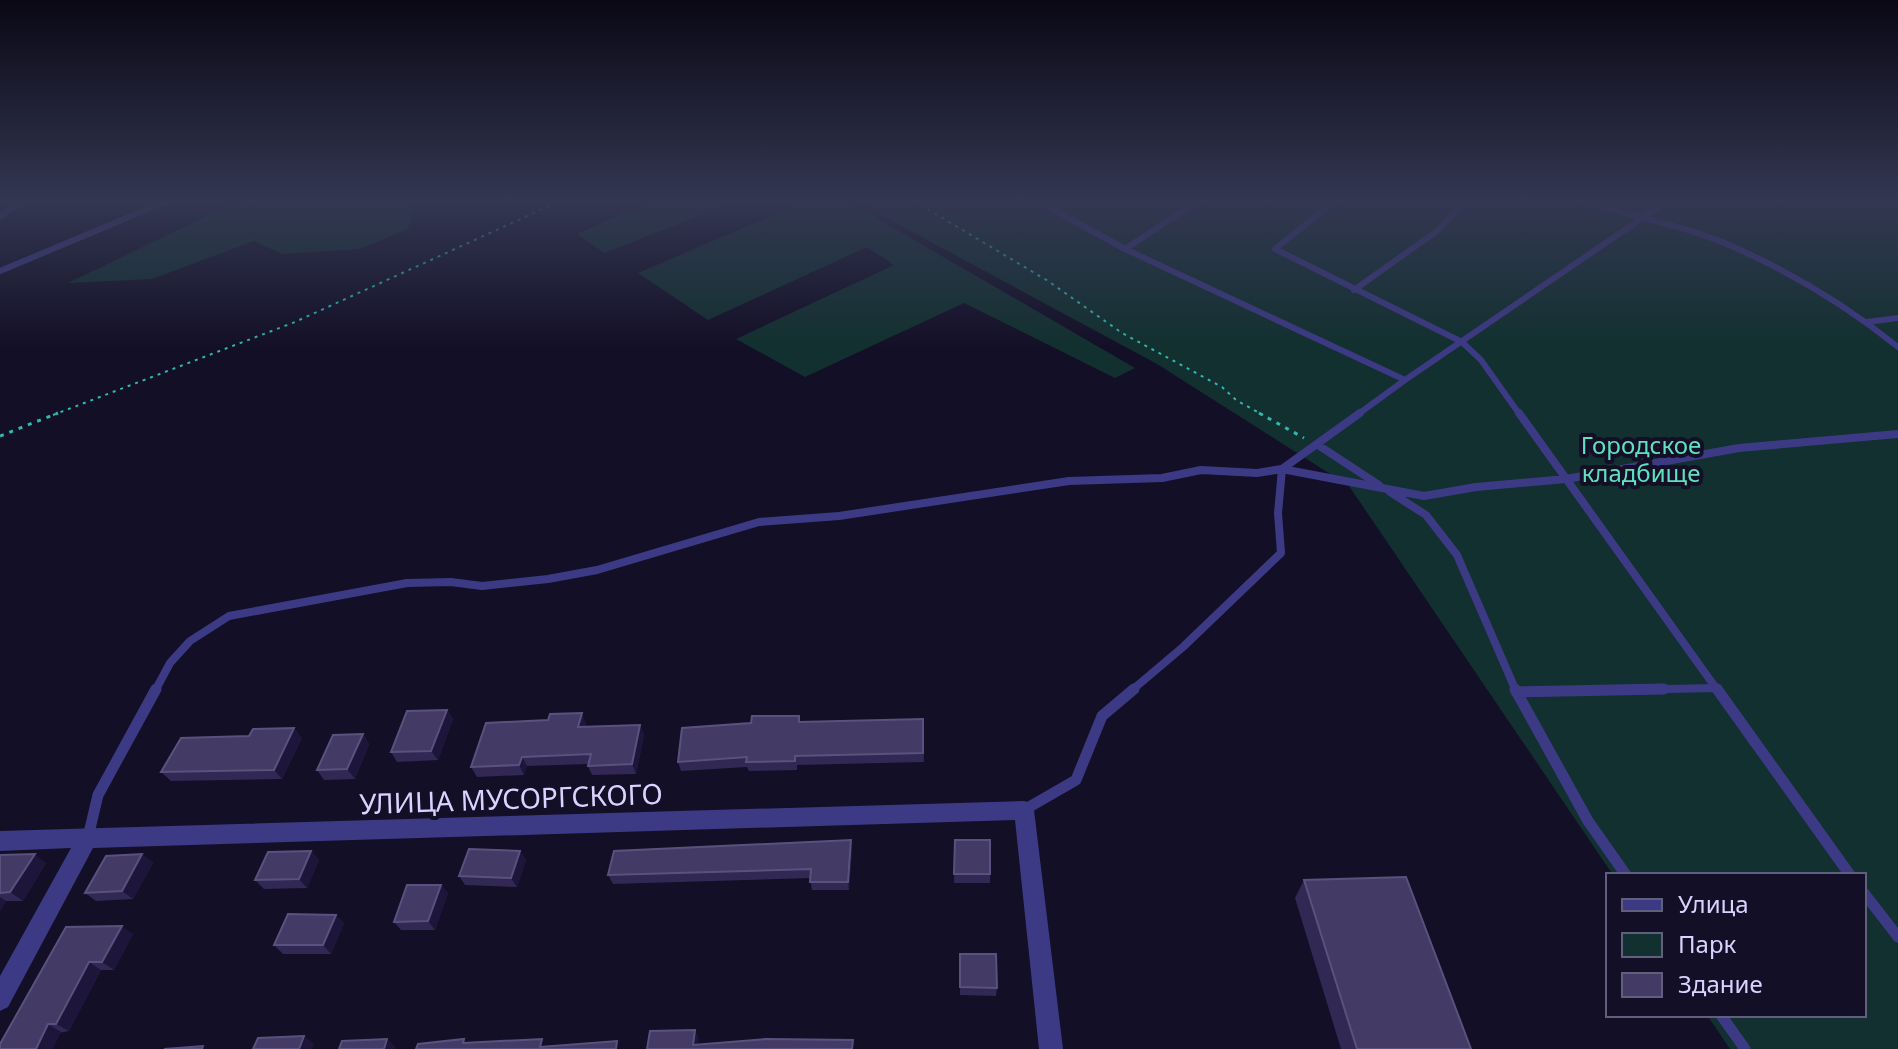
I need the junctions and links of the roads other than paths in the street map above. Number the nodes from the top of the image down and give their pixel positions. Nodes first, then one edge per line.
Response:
1 (50, 250) edge
2 (1127, 250) edge
3 (1277, 250) edge
4 (1410, 250) edge
5 (1594, 250) edge
6 (1739, 250) edge
7 (0, 271) edge
8 (1354, 290) junction
9 (1898, 318) edge
10 (1867, 322) junction
11 (1462, 342) junction
12 (1898, 347) edge
13 (1405, 380) junction
14 (1898, 434) edge
15 (1318, 445) junction
16 (1282, 469) junction
17 (1566, 479) junction
18 (1384, 488) junction
19 (1718, 688) junction
20 (1516, 692) junction
21 (1024, 810) junction
22 (87, 839) junction
23 (0, 841) edge
24 (1625, 873) edge
25 (1849, 873) edge
26 (1866, 896) edge
27 (1898, 937) edge
28 (0, 999) edge
29 (1722, 1017) edge
30 (1051, 1049) edge
31 (1745, 1049) edge

1 - 7 lane
2 - 13 lane
3 - 8 lane
4 - 8 lane
5 - 11 lane
6 - 10 lane
8 - 11 lane
9 - 10 lane
10 - 12 lane
11 - 13 lane
11 - 17 lane
13 - 15 lane
14 - 17 lane
15 - 16 lane
15 - 18 lane
16 - 18 lane
16 - 21 lane
16 - 22 lane
17 - 18 lane
17 - 19 lane
18 - 20 lane
19 - 20 lane
19 - 25 lane
20 - 24 lane
21 - 22 street, УЛИЦА МУСОРГСКОГО
21 - 30 street
22 - 23 street, УЛИЦА МУСОРГСКОГО
22 - 28 street
26 - 27 lane
29 - 31 lane

